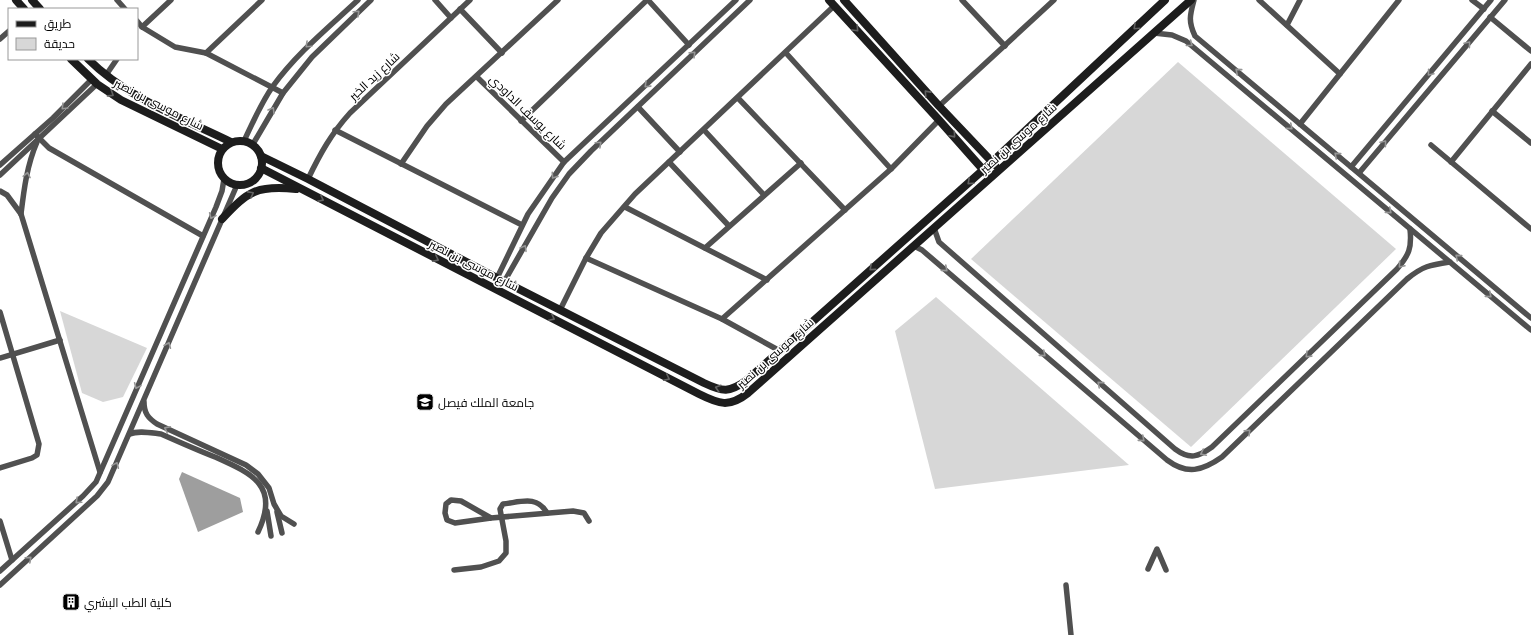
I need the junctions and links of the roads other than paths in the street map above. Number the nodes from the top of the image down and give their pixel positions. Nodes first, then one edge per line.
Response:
1 (16, 0) edge
2 (32, 0) edge
3 (117, 0) edge
4 (171, 0) edge
5 (262, 0) edge
6 (358, 0) edge
7 (371, 0) edge
8 (435, 0) edge
9 (470, 0) edge
10 (558, 0) edge
11 (648, 0) edge
12 (735, 0) edge
13 (750, 0) edge
14 (844, 0) edge
15 (962, 0) edge
16 (1054, 0) edge
17 (1165, 0) edge
18 (1190, 0) edge
19 (1194, 0) edge
20 (1259, 0) edge
21 (1300, 0) edge
22 (1399, 0) edge
23 (1472, 0) edge
24 (1491, 0) edge
25 (1505, 0) edge
26 (832, 3) edge
27 (23, 8) edge
28 (39, 8) edge
29 (124, 8) edge
30 (1484, 9) junction
31 (460, 10) junction
32 (1490, 17) junction
33 (451, 18) junction
34 (1286, 25) junction
35 (139, 26) edge
36 (8, 32) edge
37 (1154, 33) junction
38 (0, 39) edge
39 (689, 45) junction
40 (1005, 46) junction
41 (1531, 51) edge
42 (206, 53) junction
43 (502, 53) junction
44 (786, 53) junction
45 (72, 60) edge
46 (89, 60) edge
47 (116, 60) edge
48 (1531, 64) edge
49 (1340, 74) junction
50 (106, 75) junction
51 (477, 77) junction
52 (94, 82) junction
53 (272, 87) junction
54 (283, 93) junction
55 (738, 98) junction
56 (939, 106) junction
57 (638, 107) junction
58 (1492, 111) junction
59 (616, 114) junction
60 (939, 120) junction
61 (521, 121) junction
62 (623, 121) junction
63 (1300, 124) junction
64 (335, 130) junction
65 (704, 130) junction
66 (37, 136) junction
67 (244, 141) junction
68 (231, 142) junction
69 (1531, 143) edge
70 (253, 144) junction
71 (1431, 145) dead end
72 (222, 149) junction
73 (680, 152) junction
74 (261, 156) junction
75 (564, 162) junction
76 (669, 162) junction
77 (992, 162) junction
78 (1451, 162) junction
79 (801, 163) junction
80 (401, 164) junction
81 (0, 165) edge
82 (1351, 167) junction
83 (261, 168) junction
84 (891, 169) junction
85 (983, 170) junction
86 (1000, 170) junction
87 (1359, 173) junction
88 (0, 175) edge
89 (990, 178) junction
90 (224, 179) junction
91 (308, 179) junction
92 (237, 185) junction
93 (302, 189) junction
94 (0, 191) edge
95 (764, 195) junction
96 (624, 207) junction
97 (845, 210) junction
98 (22, 214) junction
99 (222, 219) junction
100 (522, 225) junction
101 (729, 226) junction
102 (934, 228) junction
103 (1410, 229) junction
104 (1531, 229) edge
105 (203, 236) junction
106 (914, 246) junction
107 (705, 248) junction
108 (586, 258) junction
109 (1450, 262) junction
110 (501, 280) junction
111 (767, 280) junction
112 (560, 310) junction
113 (0, 312) edge
114 (1531, 318) edge
115 (722, 319) junction
116 (1531, 330) edge
117 (60, 340) junction
118 (780, 350) junction
119 (13, 354) junction
120 (0, 358) edge
121 (144, 400) junction
122 (129, 435) junction
123 (0, 468) edge
124 (100, 472) junction
125 (275, 505) junction
126 (266, 508) junction
127 (547, 513) junction
128 (501, 517) junction
129 (491, 518) junction
130 (0, 521) edge
131 (589, 521) dead end
132 (294, 524) dead end
133 (258, 532) dead end
134 (282, 533) dead end
135 (271, 536) dead end
136 (12, 560) junction
137 (1148, 569) dead end
138 (454, 570) dead end
139 (1166, 570) dead end
140 (0, 571) edge
141 (0, 585) edge
142 (1066, 585) dead end
143 (1071, 635) edge

1 - 27 street
2 - 28 street
3 - 29 street
4 - 35 street
5 - 42 street
6 -> 53 street
54 -> 7 street
8 - 33 street
9 - 31 street, شارع زيد الخير
10 - 43 street
11 - 39 street
11 - 61 street
12 - 39 street
57 -> 13 street
56 -> 14 street
15 - 40 street
16 - 40 street
17 -> 77 street, شارع موسى بن نصير
18 - 37 street, شارع موسى بن نصير
63 -> 19 street
20 - 34 street
21 - 34 street
22 - 49 street
23 - 30 street
24 - 30 street
25 - 32 street
26 - 44 street
26 -> 60 street
30 -> 82 street
31 - 33 street, شارع زيد الخير
31 - 43 street
32 - 41 street
87 -> 32 street
33 - 64 street, شارع زيد الخير
34 - 49 street
35 - 42 street
36 - 38 street
37 - 86 street, شارع موسى بن نصير
37 -> 103 street
39 -> 59 street
40 - 56 street
42 - 53 street
43 - 51 street
44 - 55 street
44 - 84 street
45 - 52 street, شارع موسى بن نصير
46 - 50 street, شارع موسى بن نصير
47 - 50 street
48 - 58 street
49 - 63 street
50 - 68 street, شارع موسى بن نصير
51 - 61 street, شارع يوسف الداودي
51 - 80 street
52 - 66 street
52 -> 72 street, شارع موسى بن نصير
53 - 54 street
53 - 67 street
70 -> 54 street
55 - 65 street
55 - 79 street
56 - 77 street
57 - 62 street
57 - 73 street
58 - 69 street
58 - 78 street
59 - 62 street
59 - 75 street
60 - 84 street
60 -> 85 street
61 - 75 street, شارع يوسف الداودي
110 -> 62 street
82 -> 63 street
64 - 80 street
64 - 91 street, شارع زيد الخير
65 - 73 street
65 - 95 street
66 - 81 street
66 - 88 street
98 -> 66 street
66 - 105 street
67 - 68 street
67 - 70 street
68 - 72 street
70 - 74 street
71 - 78 street
72 - 90 street
73 - 76 street
74 - 83 street
74 - 91 street, شارع موسى بن نصير
75 -> 100 street
76 - 96 street
76 - 101 street
77 - 85 street, شارع موسى بن نصير
77 - 86 street
78 - 104 street
79 - 95 street
79 - 97 street
80 - 100 street
82 - 87 street
83 - 92 street
83 - 93 street, شارع موسى بن نصير
84 - 97 street
85 - 89 street
85 -> 118 street, شارع موسى بن نصير
86 - 89 street, شارع موسى بن نصير
114 -> 87 street
89 - 102 street, شارع موسى بن نصير
90 - 92 street
90 -> 105 street
91 - 110 street, شارع موسى بن نصير
92 - 99 street
99 -> 93 street
93 -> 106 street, شارع موسى بن نصير
94 - 98 street
95 - 101 street
96 - 107 street
96 - 108 street
97 - 111 street
98 - 117 street
121 -> 99 street
100 - 110 street
101 - 107 street
103 -> 102 street
102 - 106 street, شارع موسى بن نصير
103 - 109 street
105 -> 124 street
106 -> 109 street
107 - 111 street
108 - 112 street
108 - 115 street
109 -> 116 street
110 - 112 street, شارع موسى بن نصير
111 - 115 street
118 -> 112 street, شارع موسى بن نصير
113 - 119 street
115 - 118 street
117 - 119 street
117 - 124 street
119 - 120 street
119 - 123 street
121 - 122 street
125 -> 121 street
122 - 126 street
141 -> 122 street
124 -> 136 street
125 - 132 street
125 - 134 street
126 - 133 street
126 - 135 street
127 - 128 street
127 - 128 street
127 - 131 street
128 - 129 street
128 - 138 street
129 - 129 street
130 - 136 street
136 - 140 street
137 - 139 street
142 - 143 street

